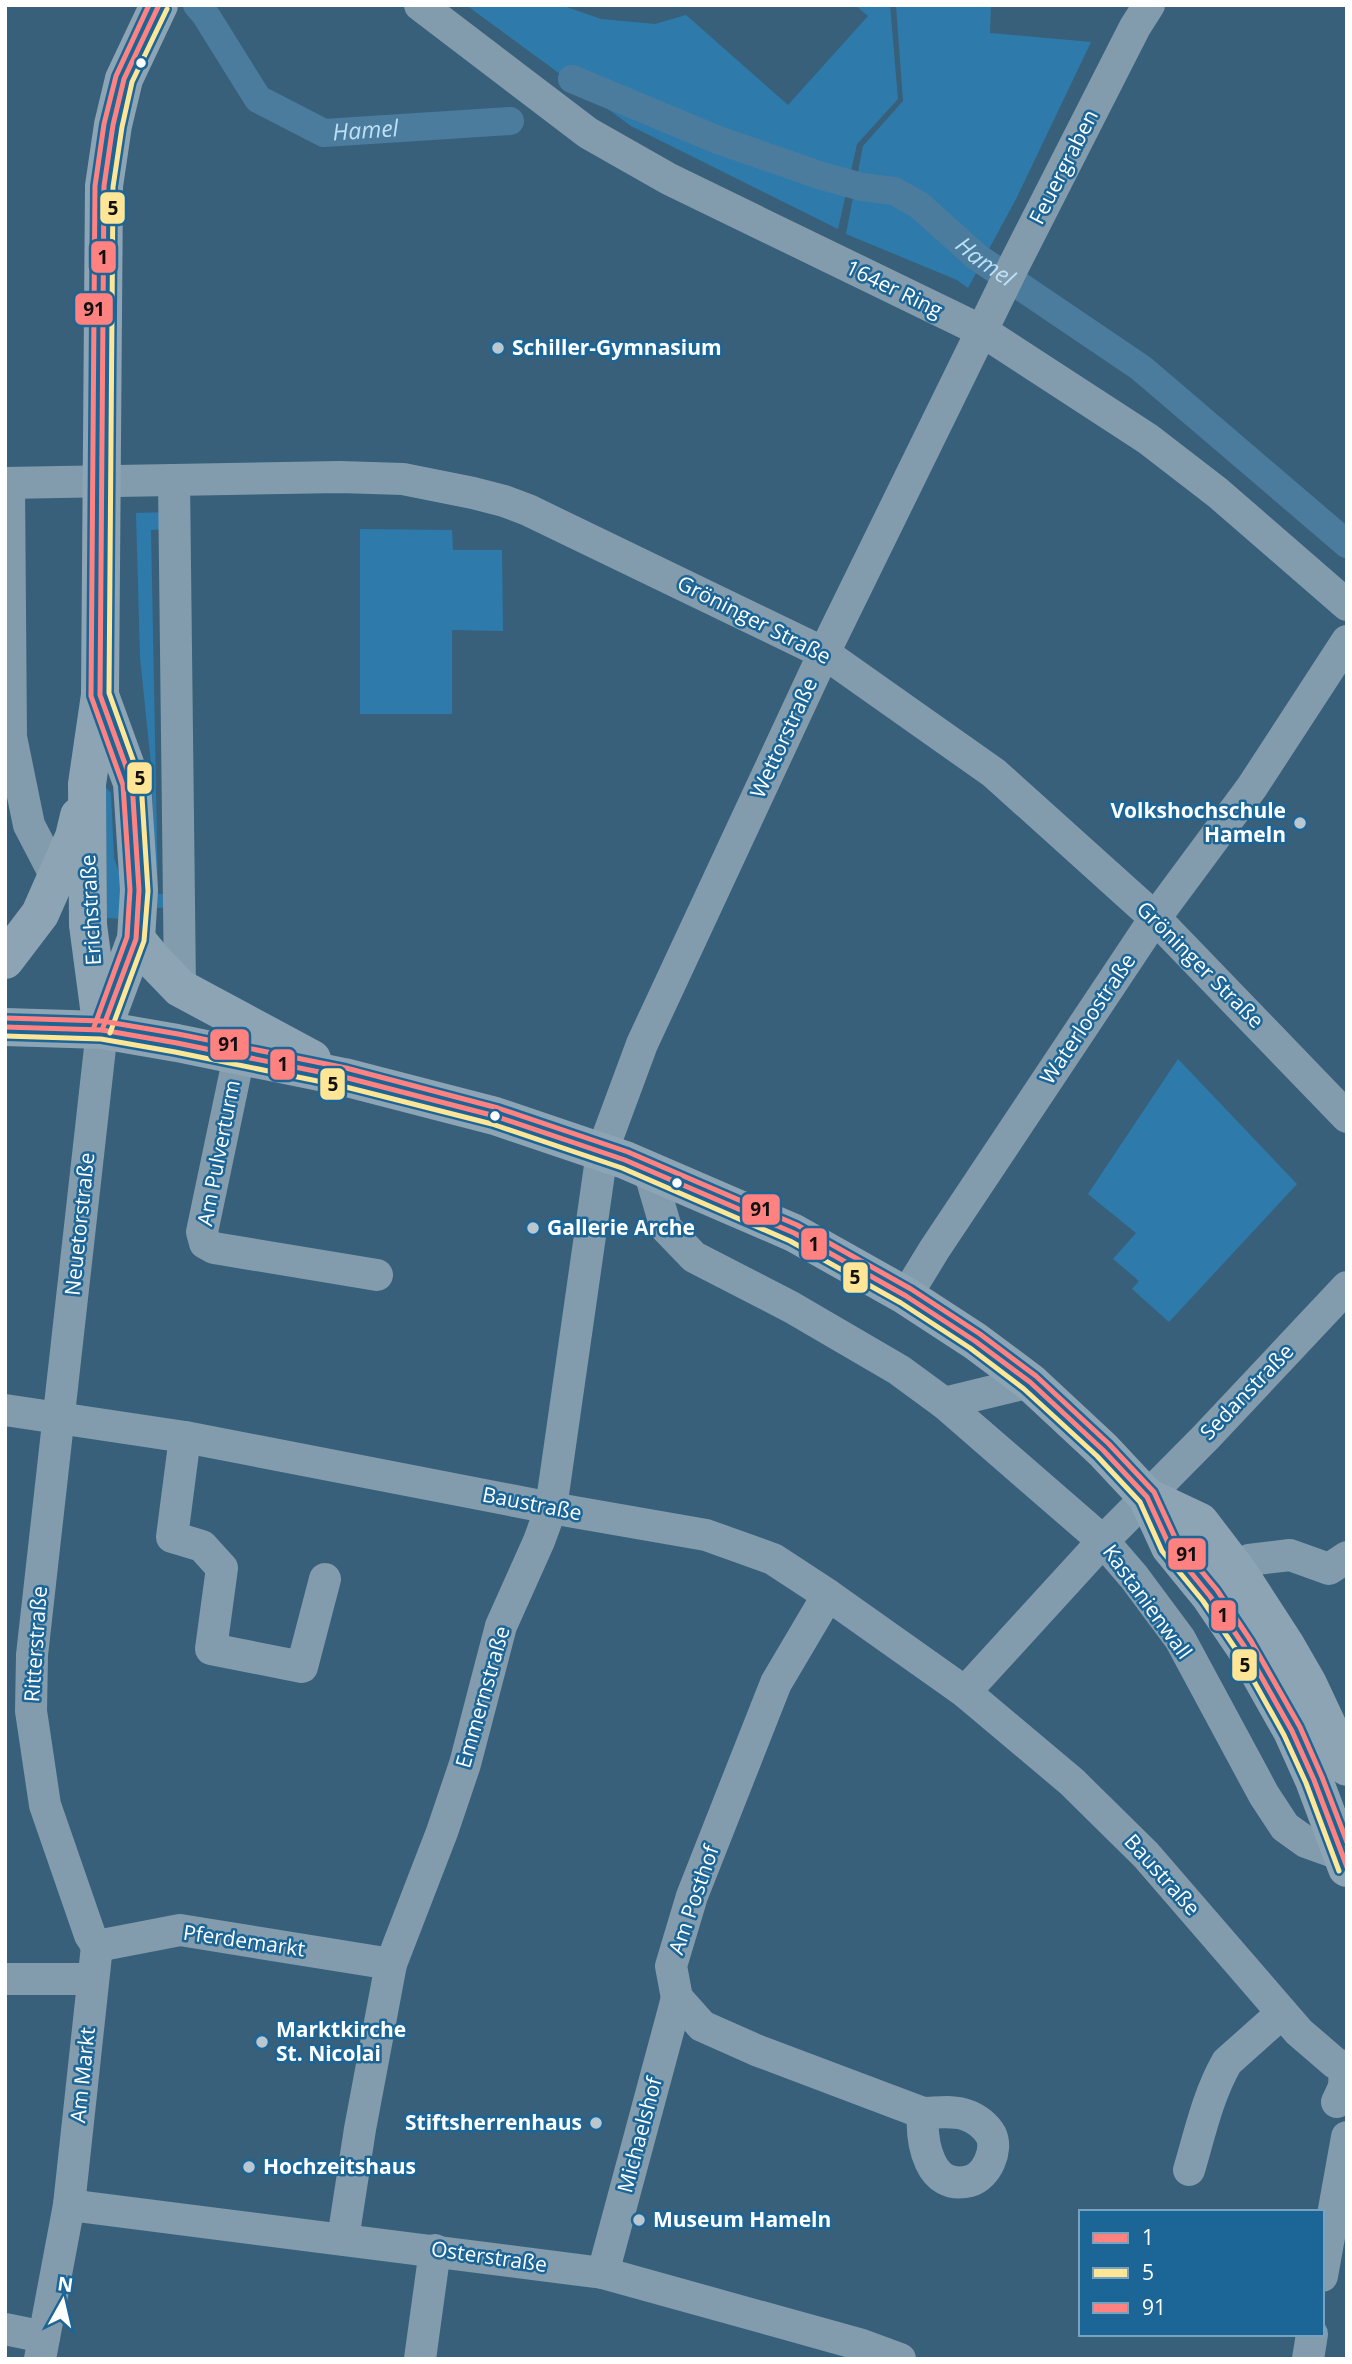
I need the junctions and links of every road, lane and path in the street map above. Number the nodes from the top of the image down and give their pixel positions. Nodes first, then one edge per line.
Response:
1 (420, 5) edge
2 (1149, 5) edge
3 (157, 8) edge
4 (982, 331) junction
5 (174, 480) junction
6 (102, 481) junction
7 (7, 484) edge
8 (1347, 605) edge
9 (1347, 641) edge
10 (824, 653) junction
11 (100, 695) junction
12 (8, 737) edge
13 (87, 784) junction
14 (56, 877) junction
15 (1155, 918) junction
16 (136, 939) junction
17 (5, 961) edge
18 (180, 988) junction
19 (5, 1027) edge
20 (102, 1031) junction
21 (239, 1056) junction
22 (344, 1077) junction
23 (1347, 1116) edge
24 (602, 1152) junction
25 (649, 1170) junction
26 (377, 1275) dead end
27 (1347, 1287) edge
28 (905, 1296) junction
29 (1030, 1382) junction
30 (944, 1403) junction
31 (5, 1409) edge
32 (59, 1417) junction
33 (185, 1437) junction
34 (1147, 1497) junction
35 (551, 1508) junction
36 (1103, 1541) junction
37 (1249, 1560) dead end
38 (1341, 1571) edge
39 (324, 1579) dead end
40 (828, 1595) junction
41 (965, 1692) junction
42 (1347, 1767) edge
43 (1344, 1862) edge
44 (97, 1946) junction
45 (391, 1964) junction
46 (5, 1979) edge
47 (93, 1979) junction
48 (677, 1998) junction
49 (1282, 2013) junction
50 (1346, 2067) edge
51 (1337, 2102) dead end
52 (923, 2113) dead end
53 (1347, 2137) edge
54 (1189, 2170) dead end
55 (69, 2205) junction
56 (343, 2239) junction
57 (435, 2250) junction
58 (1324, 2265) edge
59 (603, 2273) junction
60 (5, 2329) edge
61 (1312, 2336) edge
62 (42, 2348) edge
63 (420, 2359) edge
64 (900, 2359) edge
65 (1308, 2359) edge

1 - 4 street, 164er Ring
2 - 4 street, Feuergraben
3 - 6 main road, Erichstraße
4 - 8 street, 164er Ring
4 - 10 street, Wettorstraße
5 - 6 street, Gröninger Straße
5 - 10 street, Gröninger Straße
5 - 18 street
6 - 7 street, Gröninger Straße
6 - 11 main road, Erichstraße
7 - 12 street, Erichstraße
9 - 15 street, Waterloostraße
10 - 15 street, Gröninger Straße
10 - 24 street, Wettorstraße
11 - 13 main road, Erichstraße
11 - 16 main road, Erichstraße
12 - 14 street, Erichstraße
13 - 14 main road
13 - 20 main road, Erichstraße
14 - 17 main road
15 - 23 street, Gröninger Straße
15 - 28 street, Waterloostraße
16 - 18 main road
16 - 20 main road, Erichstraße
18 - 22 main road
19 - 20 main road, Kastanienwall
20 - 21 main road, Kastanienwall
20 - 32 street, Neuetorstraße
21 - 22 main road, Kastanienwall
21 - 26 street, Am Pulverturm
22 - 24 main road, Kastanienwall
24 - 25 main road, Kastanienwall
24 - 35 street, Emmernstraße
25 - 28 main road, Kastanienwall
25 - 30 street, Kastanienwall
27 - 34 street, Sedanstraße
28 - 29 main road, Kastanienwall
29 - 30 street
29 - 34 main road, Kastanienwall
30 - 36 street, Kastanienwall
31 - 32 street, Baustraße
32 - 33 street, Baustraße
32 - 44 street, Ritterstraße
33 - 35 street, Baustraße
33 - 39 street
34 - 36 street
34 - 42 main road, Kastanienwall
34 - 43 main road, Kastanienwall
35 - 40 street, Baustraße
35 - 45 street, Emmernstraße
36 - 41 street
36 - 43 street, Kastanienwall
37 - 38 street
40 - 41 street, Baustraße
40 - 48 street, Am Posthof
41 - 49 street, Baustraße
44 - 45 street, Pferdemarkt
44 - 47 street, Am Markt
45 - 56 street, Emmernstraße
46 - 47 street
47 - 55 street, Am Markt
48 - 52 street
48 - 59 street, Michaelshof
49 - 50 street, Baustraße
49 - 54 street
50 - 51 street
53 - 58 street
55 - 56 street, Osterstraße
55 - 62 street, Am Markt
56 - 57 street, Osterstraße
57 - 59 street, Osterstraße
57 - 63 street
59 - 64 street, Osterstraße
60 - 62 street
61 - 65 street

